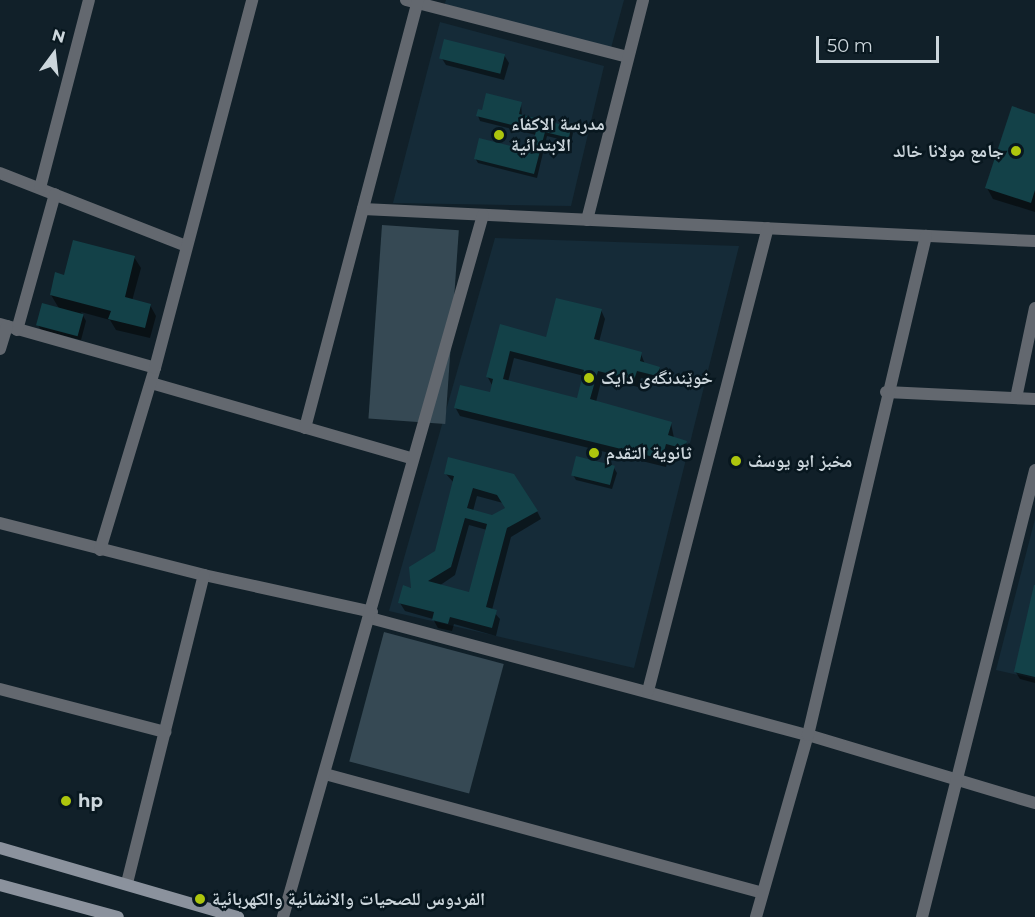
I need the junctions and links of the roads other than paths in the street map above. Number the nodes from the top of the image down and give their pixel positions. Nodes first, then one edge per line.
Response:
1 (89, 0) edge
2 (252, 0) edge
3 (643, 0) edge
4 (414, 1) edge
5 (628, 57) junction
6 (0, 173) edge
7 (40, 189) junction
8 (55, 194) junction
9 (363, 209) junction
10 (483, 215) junction
11 (587, 220) junction
12 (768, 228) junction
13 (926, 236) junction
14 (1035, 241) edge
15 (186, 246) junction
16 (1035, 308) edge
17 (8, 327) edge
18 (0, 349) edge
19 (155, 368) junction
20 (151, 383) junction
21 (886, 392) junction
22 (1016, 398) junction
23 (1035, 399) edge
24 (305, 428) junction
25 (411, 458) junction
26 (1035, 470) edge
27 (0, 523) edge
28 (100, 550) junction
29 (204, 575) junction
30 (371, 615) junction
31 (0, 689) edge
32 (648, 691) junction
33 (165, 732) junction
34 (808, 735) junction
35 (325, 774) junction
36 (956, 782) junction
37 (1035, 803) edge
38 (0, 848) edge
39 (127, 883) junction
40 (0, 885) edge
41 (762, 893) junction
42 (118, 917) edge
43 (238, 917) edge
44 (283, 917) edge
45 (756, 917) edge
46 (922, 917) edge

1 - 7 street
2 - 15 street
3 - 5 street
4 - 5 street
4 - 9 street
5 - 11 street
6 - 7 street
7 - 8 street
8 - 15 street
8 - 17 street
9 - 10 street
9 - 24 street
10 - 11 street
10 - 25 street
11 - 12 street
12 - 13 street
12 - 32 street
13 - 14 street
13 - 21 street
15 - 19 street
16 - 22 street
17 - 18 street
17 - 19 street
19 - 20 street
20 - 24 street
20 - 28 street
21 - 22 street
21 - 34 street
22 - 23 street
24 - 25 street
25 - 30 street
26 - 36 street
27 - 28 street
28 - 29 street
29 - 30 street
29 - 33 street
30 - 32 street
30 - 35 street
31 - 33 street
32 - 34 street
33 - 39 street
34 - 36 street
34 - 41 street
35 - 41 street
35 - 44 street
36 - 37 street
36 - 46 street
38 - 39 main road
39 - 43 main road
40 - 42 main road
41 - 45 street

